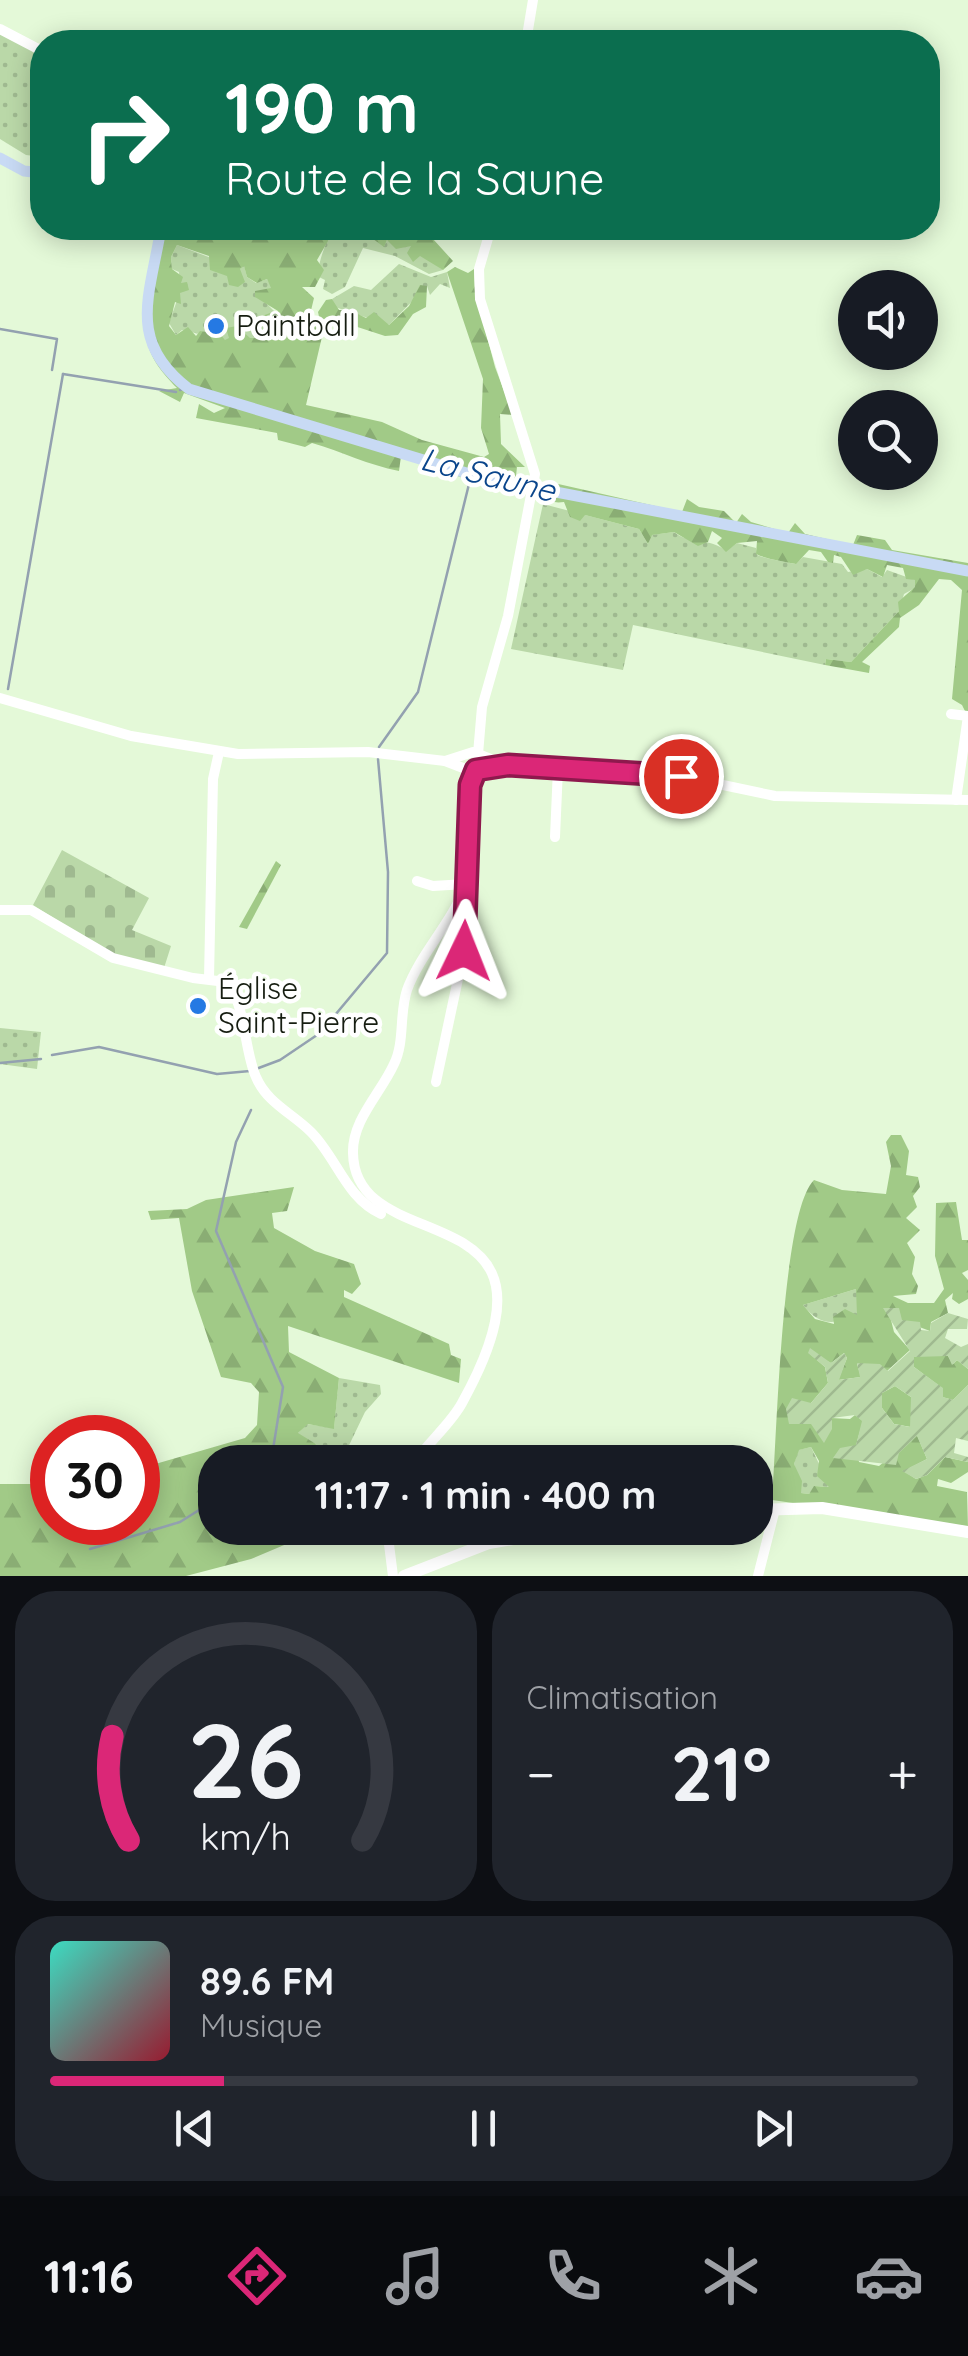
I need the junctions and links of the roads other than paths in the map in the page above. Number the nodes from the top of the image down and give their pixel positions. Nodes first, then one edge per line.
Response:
1 (533, 0) edge
2 (0, 28) edge
3 (528, 30) edge
4 (30, 44) edge
5 (488, 240) edge
6 (0, 698) edge
7 (950, 714) dead end
8 (219, 752) junction
9 (472, 762) junction
10 (558, 768) junction
11 (962, 800) edge
12 (556, 837) dead end
13 (418, 881) dead end
14 (466, 884) junction
15 (0, 910) edge
16 (210, 978) junction
17 (436, 1082) dead end
18 (397, 1216) junction
19 (428, 1445) edge
20 (773, 1510) edge
21 (968, 1532) edge
22 (389, 1545) edge
23 (482, 1545) edge
24 (764, 1545) edge
25 (393, 1576) edge
26 (404, 1576) edge
27 (758, 1576) edge

1 - 3 street
2 - 4 street
5 - 9 street
6 - 8 street
7 - 11 street
8 - 9 street
8 - 16 street
9 - 10 street
9 - 14 street
10 - 11 street
10 - 12 street
13 - 14 street
14 - 17 street
14 - 18 street
15 - 16 street
16 - 18 street
18 - 19 street
20 - 21 main road
22 - 25 street
23 - 26 main road
24 - 27 street

